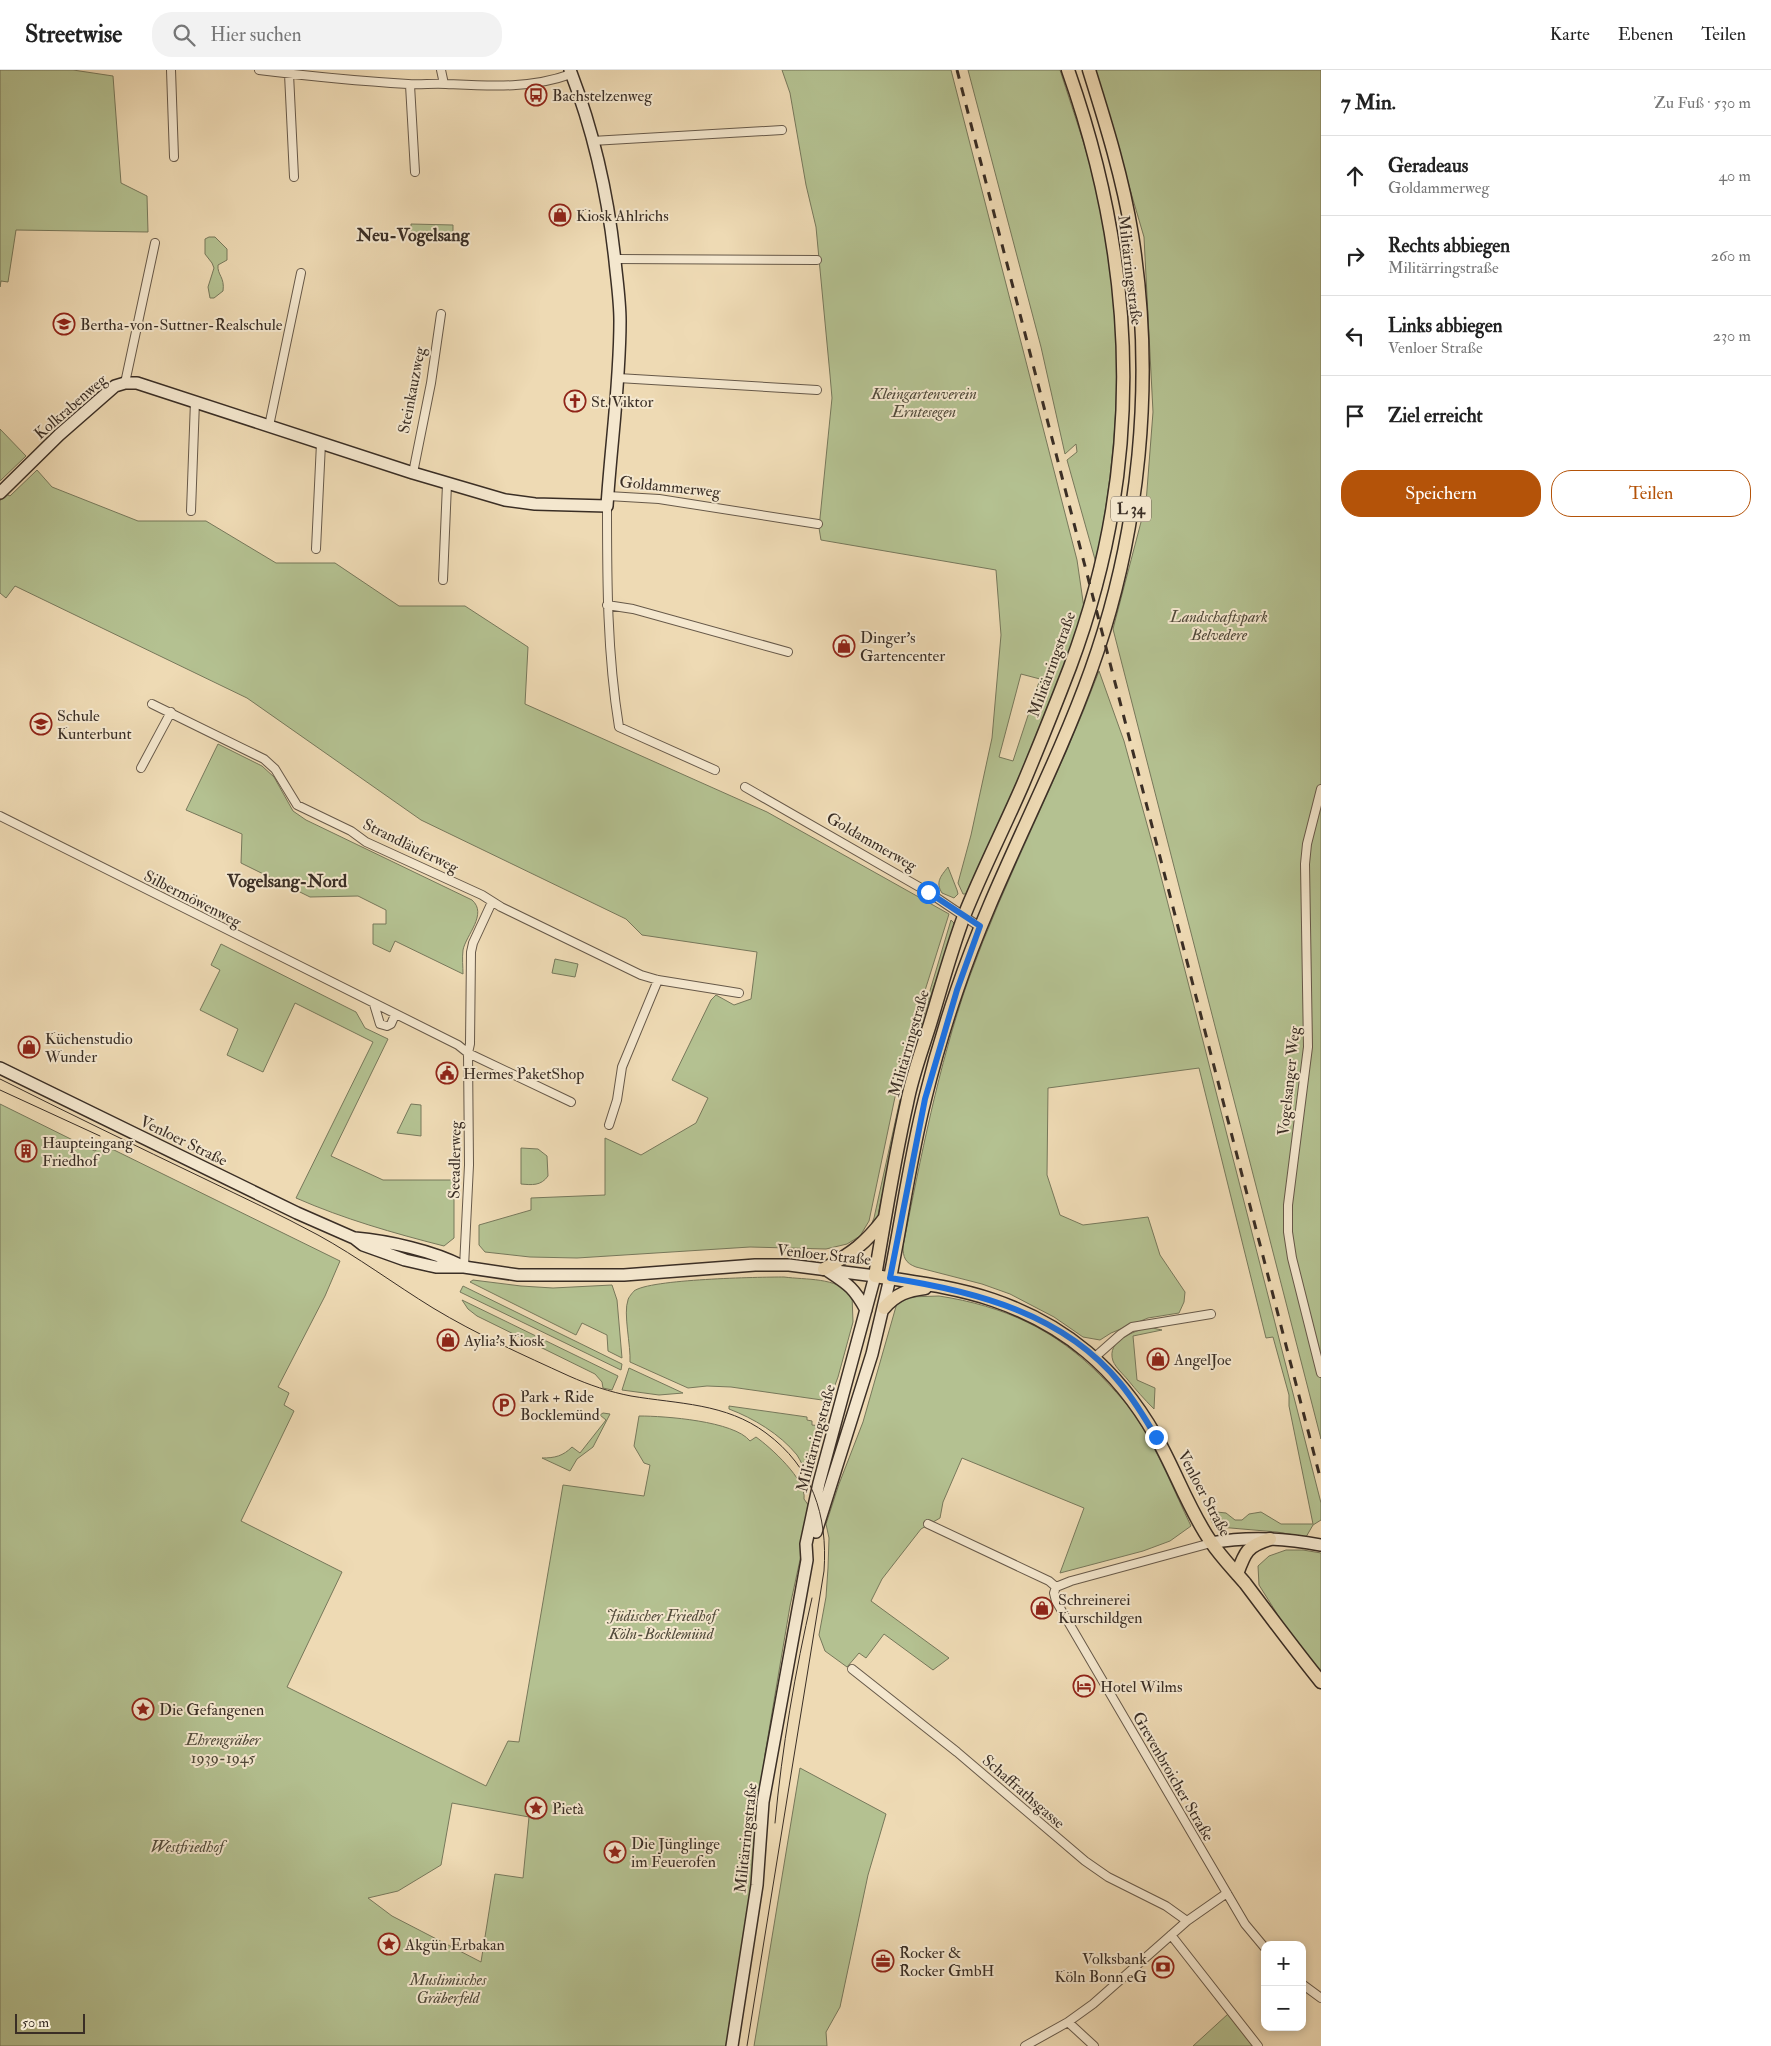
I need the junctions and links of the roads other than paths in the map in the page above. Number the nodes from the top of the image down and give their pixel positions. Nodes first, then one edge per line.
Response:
1 (171, 70) edge
2 (259, 70) edge
3 (441, 70) edge
4 (1068, 70) edge
5 (1089, 70) edge
6 (309, 72) edge
7 (570, 72) edge
8 (289, 74) junction
9 (444, 84) junction
10 (410, 85) junction
11 (782, 130) dead end
12 (592, 142) junction
13 (174, 157) dead end
14 (415, 172) dead end
15 (294, 177) dead end
16 (156, 243) dead end
17 (615, 259) junction
18 (817, 260) dead end
19 (301, 273) dead end
20 (441, 314) dead end
21 (618, 378) junction
22 (125, 383) junction
23 (817, 390) dead end
24 (195, 401) junction
25 (270, 426) junction
26 (321, 443) junction
27 (413, 473) junction
28 (447, 484) junction
29 (0, 492) edge
30 (608, 501) junction
31 (191, 511) dead end
32 (818, 524) dead end
33 (316, 549) dead end
34 (443, 580) dead end
35 (607, 605) junction
36 (788, 652) dead end
37 (152, 704) dead end
38 (171, 712) junction
39 (141, 768) dead end
40 (714, 770) dead end
41 (745, 787) dead end
42 (1321, 789) edge
43 (0, 816) edge
44 (492, 902) junction
45 (964, 916) junction
46 (980, 926) junction
47 (658, 980) junction
48 (739, 993) dead end
49 (374, 1004) junction
50 (395, 1015) junction
51 (468, 1053) junction
52 (0, 1068) edge
53 (571, 1102) dead end
54 (609, 1125) dead end
55 (885, 1216) junction
56 (464, 1267) junction
57 (824, 1269) junction
58 (874, 1276) junction
59 (890, 1278) junction
60 (937, 1287) junction
61 (884, 1308) junction
62 (866, 1310) junction
63 (1210, 1314) dead end
64 (1095, 1357) junction
65 (1321, 1373) edge
66 (928, 1524) dead end
67 (1270, 1539) junction
68 (1211, 1543) junction
69 (1321, 1545) edge
70 (807, 1560) junction
71 (1237, 1574) junction
72 (1056, 1587) junction
73 (852, 1669) dead end
74 (1321, 1682) edge
75 (1227, 1893) junction
76 (1187, 1921) junction
77 (1171, 1935) junction
78 (1261, 1943) edge
79 (1305, 1986) edge
80 (1321, 1998) edge
81 (1068, 2022) junction
82 (732, 2046) edge
83 (1024, 2046) edge
84 (1094, 2046) edge
85 (1258, 2046) edge

1 - 13 street
2 - 8 street
3 - 9 street
4 - 45 main road, Militärringstraße / L 34
5 - 46 main road, Militärringstraße / L 34
6 - 8 street
6 - 10 street
7 - 9 street
7 - 12 main road, Goldammerweg
8 - 15 street
9 - 10 street
10 - 14 street
11 - 12 street
12 - 17 main road, Goldammerweg
16 - 22 street, Kolkrabenweg
17 - 18 street
17 - 21 main road, Goldammerweg
19 - 25 street
20 - 27 street, Steinkauzweg
21 - 23 street
21 - 30 main road, Goldammerweg
22 - 24 main road
22 - 29 main road, Kolkrabenweg
24 - 25 main road
24 - 31 street
25 - 26 main road
26 - 27 main road
26 - 33 street
27 - 28 main road
28 - 30 main road
28 - 34 street
30 - 32 street, Goldammerweg
30 - 35 street, Goldammerweg
35 - 36 street
35 - 40 street, Goldammerweg
37 - 38 street, Strandläuferweg
38 - 39 street
38 - 44 street, Strandläuferweg
41 - 45 street, Goldammerweg
42 - 65 street, Vogelsanger Weg
43 - 49 street, Silbermöwenweg
44 - 47 street, Strandläuferweg
44 - 51 street, Seeadlerweg
45 - 46 street, Goldammerweg
45 - 55 main road, Militärringstraße / L 34
46 - 59 main road, Militärringstraße / L 34
47 - 48 street, Strandläuferweg
47 - 54 street
49 - 50 street, Silbermöwenweg
49 - 50 street
50 - 51 street, Silbermöwenweg
51 - 53 street
51 - 56 street, Seeadlerweg
52 - 56 main road, Venloer Straße
55 - 57 main road
55 - 58 main road, Militärringstraße / L 34
56 - 57 main road, Venloer Straße
57 - 58 main road, Venloer Straße
57 - 62 main road
58 - 59 main road, Venloer Straße
58 - 62 main road, Militärringstraße / L 34
59 - 60 main road, Venloer Straße
59 - 61 main road, L 34
60 - 61 main road
60 - 64 main road, Venloer Straße
61 - 70 main road, L 34
62 - 70 main road, Militärringstraße / L 34
63 - 64 street
64 - 68 main road, Venloer Straße
66 - 72 street
67 - 68 main road
67 - 69 main road
67 - 71 main road
68 - 71 main road, Venloer Straße
68 - 72 street
70 - 82 main road, Militärringstraße / L 34
71 - 74 main road, Venloer Straße
72 - 75 street, Grevenbroicher Straße
73 - 76 street, Schaffrathsgasse
75 - 76 street
75 - 78 street, Grevenbroicher Straße
76 - 77 street
77 - 81 street
77 - 85 street
79 - 80 street
81 - 83 street
81 - 84 street

